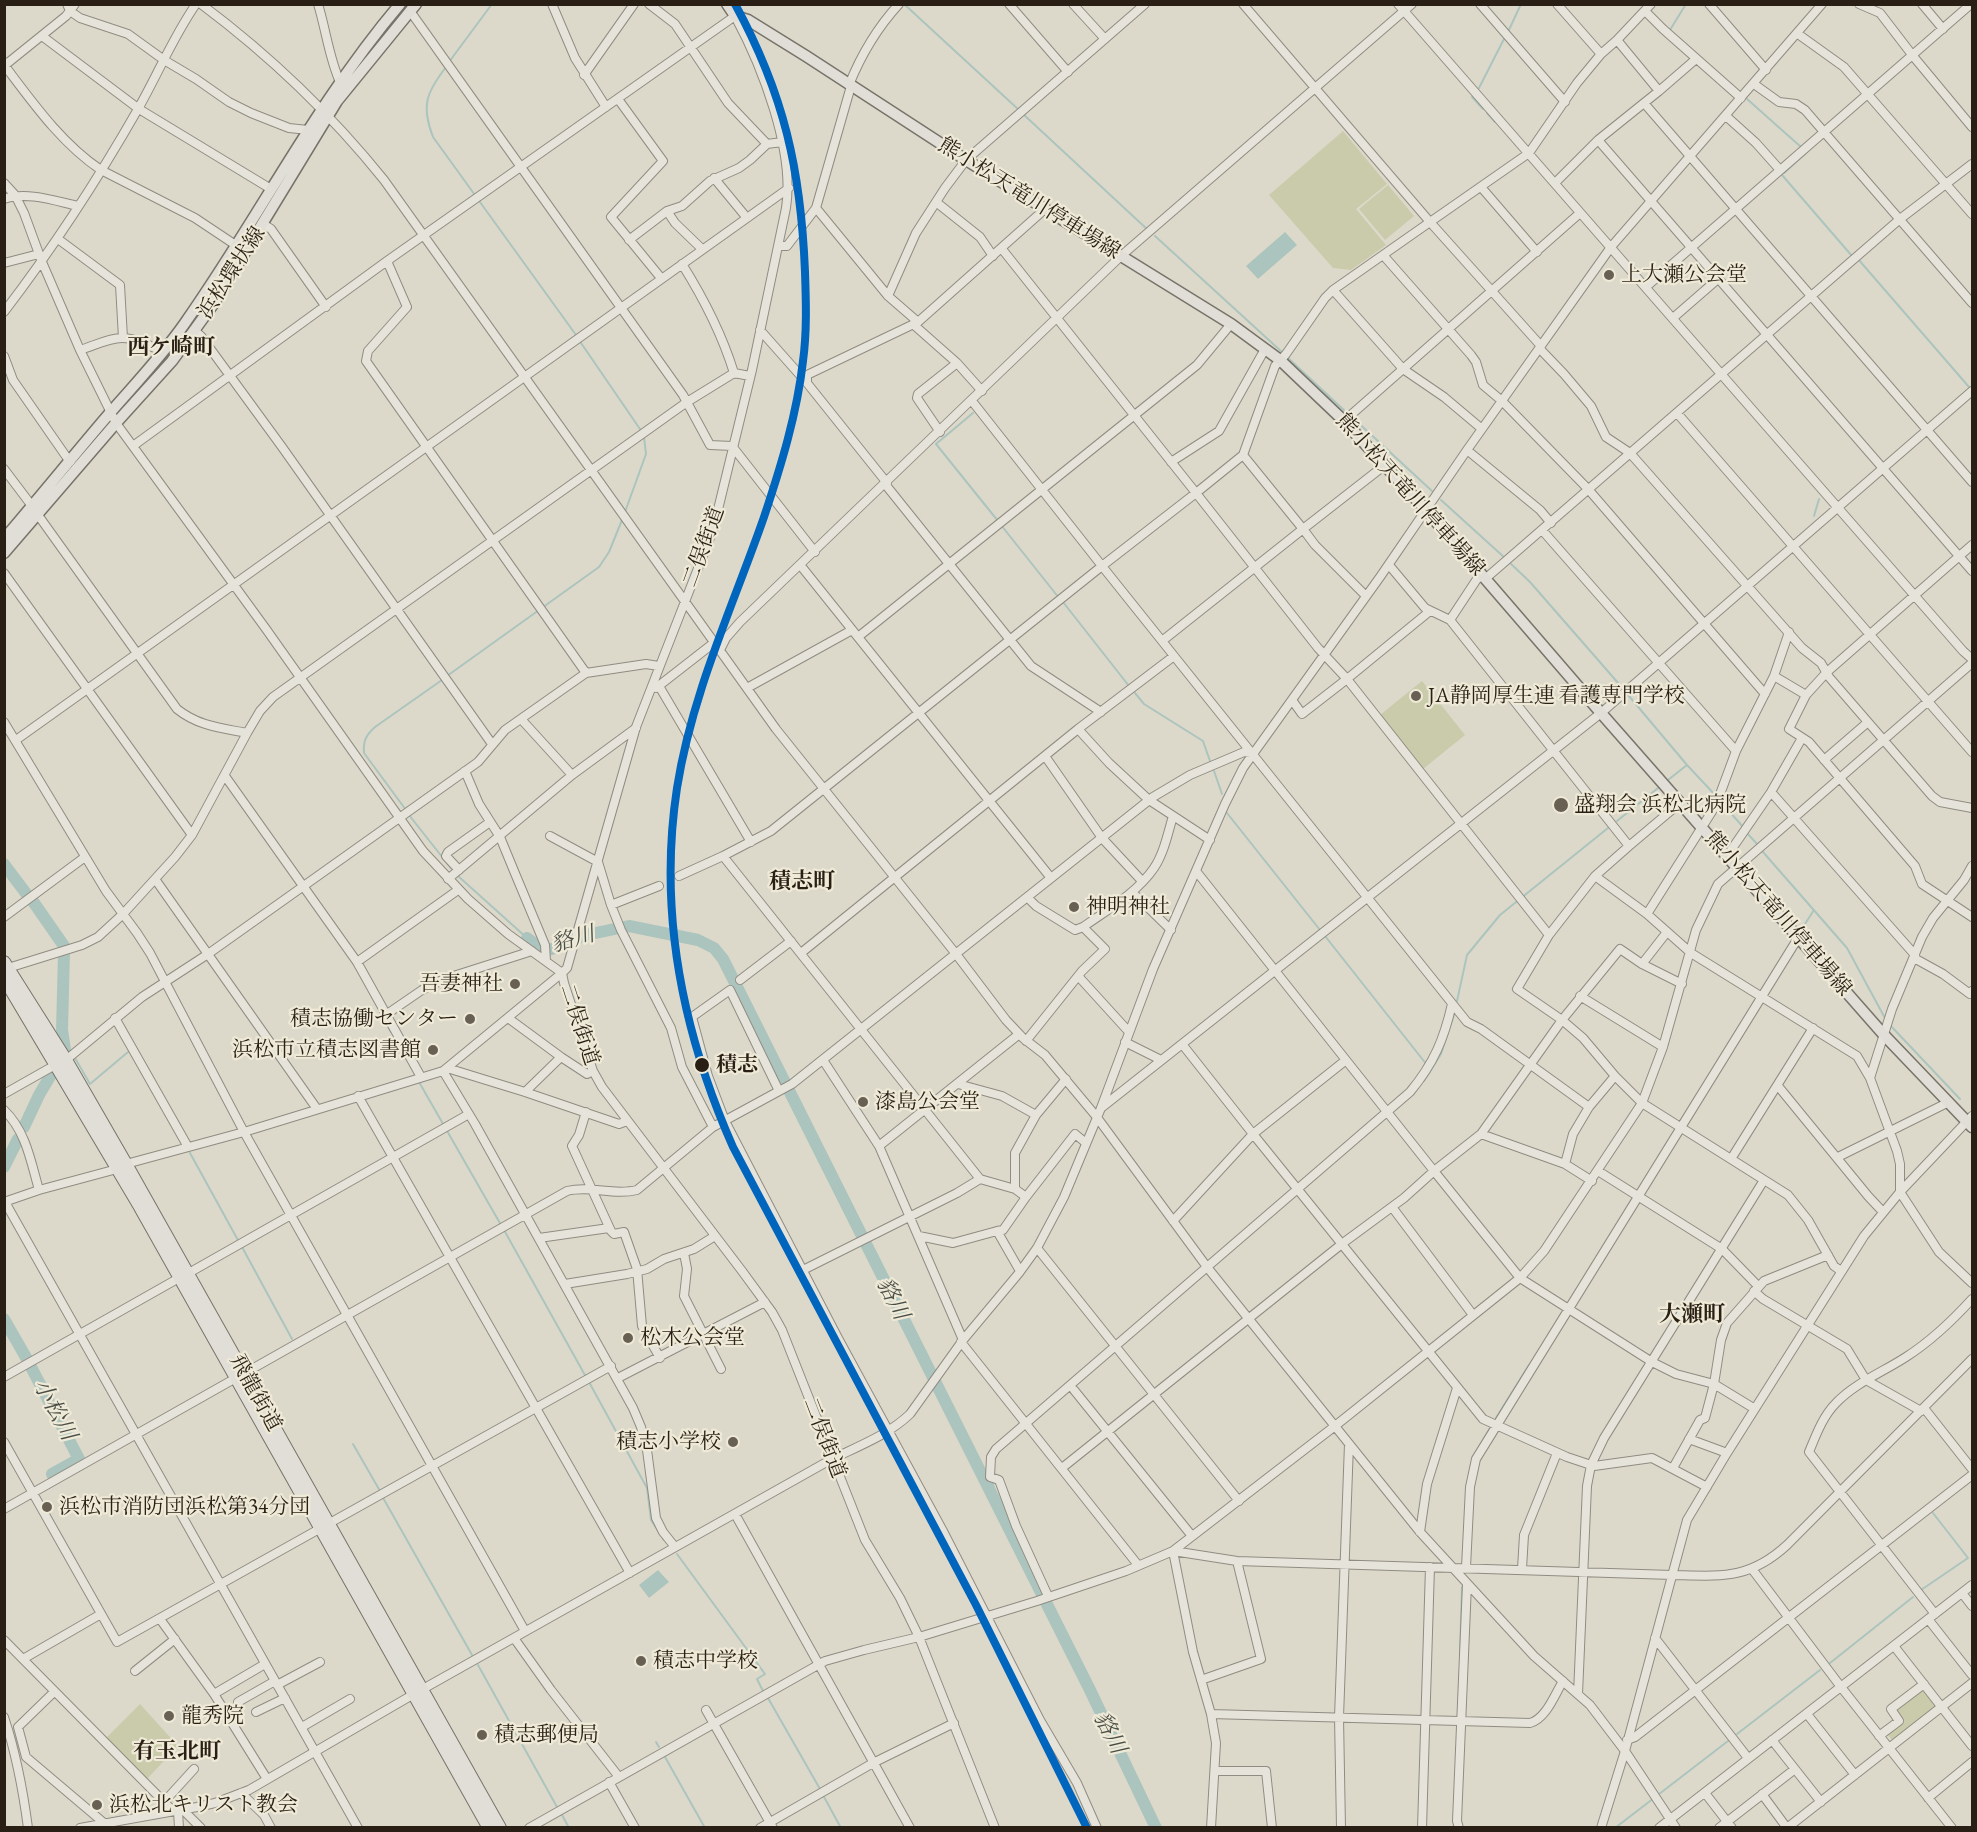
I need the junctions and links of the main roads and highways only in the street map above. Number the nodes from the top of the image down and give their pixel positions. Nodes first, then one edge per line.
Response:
1 (727, 4) edge
2 (408, 7) edge
3 (325, 112) junction
4 (113, 418) junction
5 (35, 510) junction
6 (4, 538) edge
7 (4, 554) edge
8 (6, 969) edge
9 (1971, 1122) edge
10 (418, 1692) junction
11 (489, 1827) edge
12 (500, 1827) edge

1 - 9 main road, 熊小松天竜川停車場線
2 - 3 main road, 浜松環状線
2 - 3 main road, 浜松環状線
3 - 4 main road, 浜松環状線
3 - 4 main road, 浜松環状線
4 - 5 main road, 浜松環状線
4 - 5 main road, 浜松環状線
5 - 6 main road, 浜松環状線
5 - 7 main road, 浜松環状線
8 - 10 highway, 飛龍街道
10 - 11 highway, 飛龍街道
10 - 12 highway, 飛龍街道

